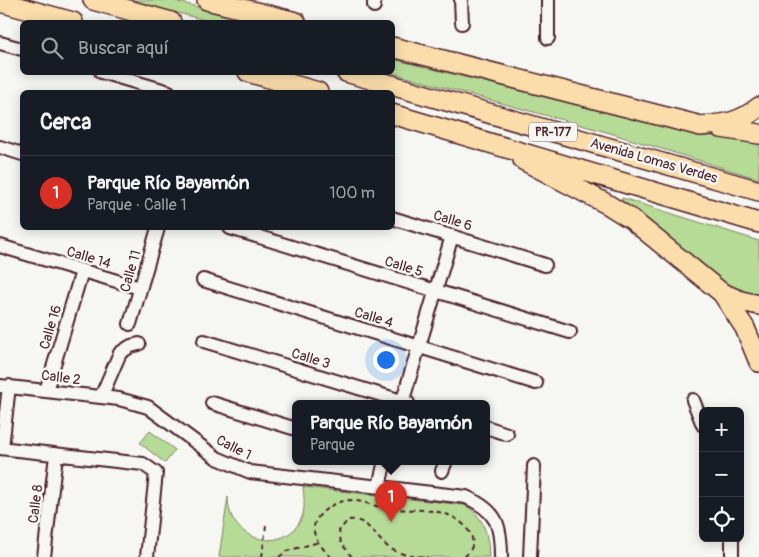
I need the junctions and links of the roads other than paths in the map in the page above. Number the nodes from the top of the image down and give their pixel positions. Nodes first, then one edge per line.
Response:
1 (93, 0) edge
2 (207, 0) edge
3 (461, 0) edge
4 (548, 0) edge
5 (0, 2) edge
6 (66, 20) edge
7 (164, 20) edge
8 (288, 20) edge
9 (462, 23) dead end
10 (548, 38) dead end
11 (0, 43) edge
12 (20, 48) edge
13 (395, 48) edge
14 (111, 75) edge
15 (258, 75) edge
16 (356, 75) edge
17 (162, 90) edge
18 (311, 90) edge
19 (759, 107) edge
20 (395, 115) edge
21 (701, 126) junction
22 (759, 134) edge
23 (489, 142) junction
24 (0, 147) edge
25 (20, 153) edge
26 (759, 191) edge
27 (395, 219) edge
28 (759, 223) edge
29 (157, 230) edge
30 (237, 230) edge
31 (452, 236) junction
32 (0, 246) edge
33 (545, 264) dead end
34 (82, 271) junction
35 (203, 280) dead end
36 (140, 288) junction
37 (436, 291) junction
38 (722, 293) junction
39 (759, 305) edge
40 (130, 324) dead end
41 (570, 332) dead end
42 (204, 341) dead end
43 (139, 344) dead end
44 (419, 346) junction
45 (759, 362) edge
46 (536, 383) dead end
47 (4, 386) edge
48 (46, 391) junction
49 (101, 397) junction
50 (119, 399) joint
51 (394, 400) edge
52 (405, 400) edge
53 (694, 400) dead end
54 (212, 403) dead end
55 (699, 414) edge
56 (292, 428) edge
57 (490, 428) edge
58 (507, 434) dead end
59 (1, 448) edge
60 (56, 455) junction
61 (384, 465) edge
62 (534, 466) dead end
63 (379, 486) junction
64 (732, 542) edge
65 (44, 557) edge
66 (148, 557) edge
67 (501, 557) edge
68 (530, 557) edge
69 (732, 557) edge

1 - 7 highway
2 - 8 highway
3 - 9 street
4 - 10 street
5 - 6 highway
11 - 12 street
13 - 21 highway
14 - 17 street
15 - 18 highway
16 - 26 highway, Avenida Lomas Verdes / PR-177
19 - 21 highway
20 - 23 highway, PR-177
21 - 22 highway
23 - 28 highway, PR-177
23 - 38 highway
24 - 25 street
27 - 31 street, Calle 6
29 - 36 street, Calle 11
30 - 37 street, Calle 5
31 - 33 street, Calle 6
31 - 37 street
32 - 34 street, Calle 14
34 - 36 street, Calle 14
34 - 48 street, Calle 16
35 - 44 street, Calle 4
36 - 40 street, Calle 11
37 - 41 street, Calle 5
37 - 44 street
38 - 39 highway
38 - 45 highway
42 - 51 street, Calle 3
43 - 49 street
44 - 46 street, Calle 4
44 - 52 street
47 - 48 street, Calle 2
47 - 59 street
48 - 49 street, Calle 2
49 - 50 street, Calle 2
50 - 63 street, Calle 1
53 - 55 street
54 - 56 street
57 - 58 street
59 - 60 street
60 - 65 street, Calle 8
60 - 66 street
61 - 63 street
62 - 68 street
63 - 67 street, Calle 1
64 - 69 street

